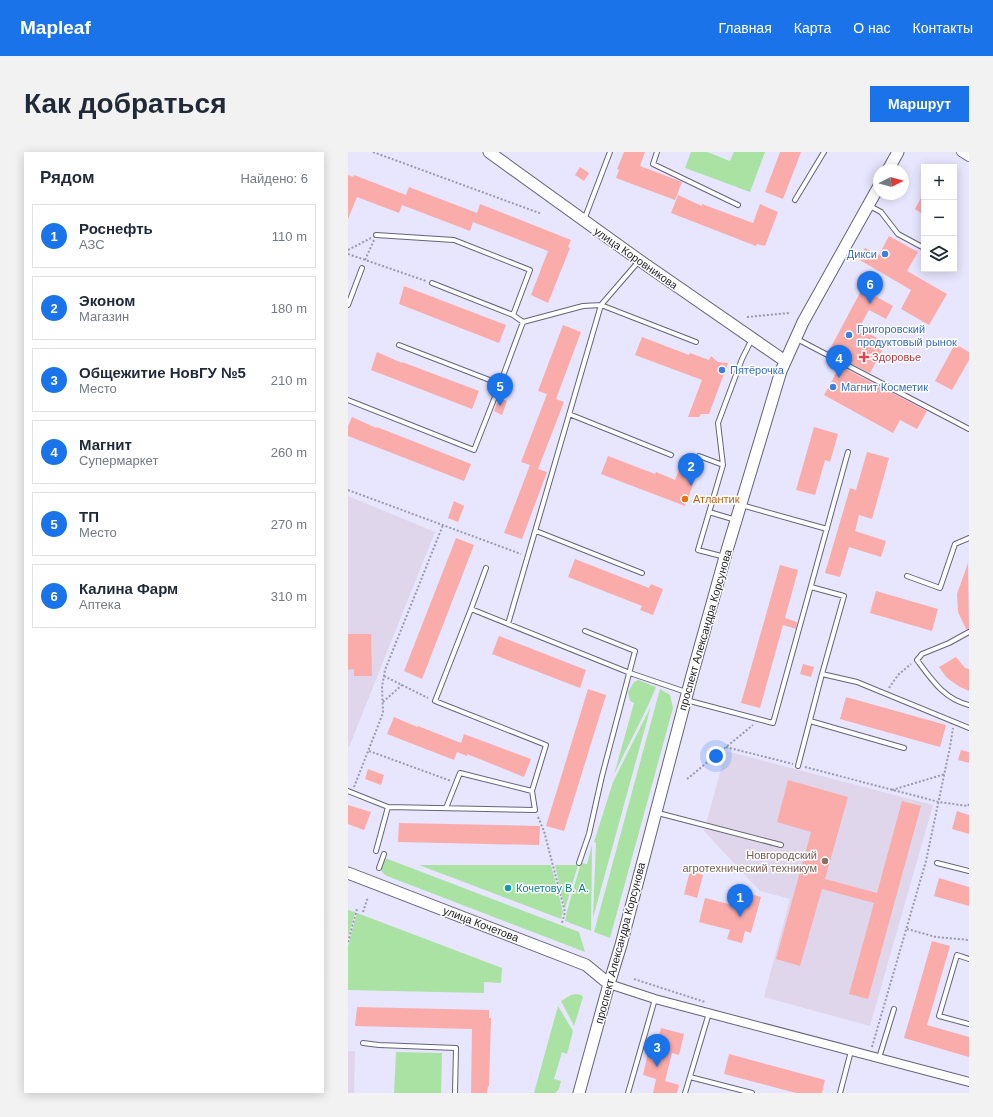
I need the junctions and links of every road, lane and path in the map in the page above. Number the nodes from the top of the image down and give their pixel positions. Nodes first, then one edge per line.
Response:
1 (373, 152) edge
2 (490, 152) edge
3 (610, 152) edge
4 (657, 152) edge
5 (824, 152) edge
6 (898, 152) edge
7 (961, 152) edge
8 (969, 157) edge
9 (891, 164) edge
10 (873, 196) edge
11 (795, 200) dead end
12 (738, 205) dead end
13 (868, 205) junction
14 (542, 214) dead end
15 (584, 220) junction
16 (376, 236) junction
17 (921, 246) edge
18 (348, 250) edge
19 (348, 254) edge
20 (366, 259) junction
21 (639, 260) junction
22 (362, 268) joint
23 (432, 283) joint
24 (348, 305) edge
25 (601, 305) junction
26 (789, 313) dead end
27 (513, 315) junction
28 (747, 317) dead end
29 (523, 322) junction
30 (752, 338) junction
31 (795, 338) junction
32 (696, 342) dead end
33 (399, 345) dead end
34 (785, 361) junction
35 (500, 384) junction
36 (348, 400) edge
37 (569, 414) junction
38 (969, 429) edge
39 (848, 452) dead end
40 (671, 455) dead end
41 (700, 456) dead end
42 (723, 466) junction
43 (348, 490) edge
44 (741, 505) junction
45 (709, 512) junction
46 (736, 520) junction
47 (443, 525) junction
48 (827, 529) junction
49 (536, 531) junction
50 (969, 538) edge
51 (528, 557) junction
52 (725, 557) junction
53 (486, 568) dead end
54 (642, 573) dead end
55 (907, 576) dead end
56 (811, 587) junction
57 (471, 609) junction
58 (508, 624) junction
59 (585, 631) dead end
60 (969, 632) edge
61 (917, 660) junction
62 (630, 673) junction
63 (822, 674) junction
64 (384, 676) junction
65 (402, 685) junction
66 (885, 693) junction
67 (687, 696) junction
68 (435, 701) junction
69 (382, 702) junction
70 (969, 705) edge
71 (760, 719) junction
72 (810, 721) junction
73 (954, 722) junction
74 (969, 728) edge
75 (726, 747) junction
76 (904, 748) dead end
77 (368, 751) junction
78 (798, 766) junction
79 (945, 774) junction
80 (687, 779) dead end
81 (456, 783) junction
82 (892, 790) junction
83 (532, 791) junction
84 (350, 792) edge
85 (939, 802) junction
86 (969, 804) edge
87 (388, 807) junction
88 (446, 808) junction
89 (535, 810) junction
90 (656, 812) junction
91 (781, 846) dead end
92 (376, 851) dead end
93 (384, 854) dead end
94 (580, 863) dead end
95 (937, 863) dead end
96 (378, 868) dead end
97 (969, 871) edge
98 (348, 873) edge
99 (368, 897) dead end
100 (357, 909) dead end
101 (363, 912) dead end
102 (562, 923) dead end
103 (907, 929) junction
104 (969, 940) edge
105 (348, 942) edge
106 (969, 959) edge
107 (609, 984) junction
108 (655, 999) junction
109 (894, 1009) dead end
110 (709, 1013) junction
111 (969, 1024) edge
112 (363, 1043) dead end
113 (851, 1051) junction
114 (870, 1056) junction
115 (879, 1058) junction
116 (690, 1077) junction
117 (969, 1082) edge
118 (455, 1093) edge
119 (579, 1093) edge
120 (628, 1093) edge
121 (685, 1093) edge
122 (752, 1093) edge
123 (840, 1093) edge

1 - 14 path
2 - 15 street, улица Коровникова
3 - 15 lane
4 - 12 lane
5 - 11 lane
6 - 9 street
7 - 8 street
10 - 13 street, проспект Александра Корсунова
13 - 17 lane
13 - 31 street, проспект Александра Корсунова
15 - 21 street, улица Коровникова
16 - 18 path
16 - 20 path
16 - 27 lane
19 - 20 path
20 - 22 path
20 - 23 path
21 - 25 lane
21 - 30 street, улица Коровникова
22 - 24 lane
23 - 27 lane
25 - 29 lane
25 - 32 lane
25 - 37 lane
26 - 28 path
27 - 29 lane
29 - 35 lane
30 - 34 street, улица Коровникова
30 - 42 lane
31 - 34 street, проспект Александра Корсунова
31 - 38 lane
33 - 35 lane
34 - 44 street, проспект Александра Корсунова
35 - 36 lane
37 - 40 lane
37 - 49 lane
39 - 48 lane
41 - 42 lane
42 - 45 lane
43 - 47 path
44 - 46 street, проспект Александра Корсунова
44 - 48 lane
45 - 46 lane
45 - 52 lane
46 - 52 street, проспект Александра Корсунова
47 - 51 path
47 - 64 path
48 - 56 lane
49 - 51 lane
49 - 54 lane
50 - 55 lane
51 - 58 lane
52 - 67 street, проспект Александра Корсунова
53 - 57 lane
56 - 63 lane
56 - 71 lane
57 - 58 lane
57 - 68 lane
58 - 62 lane
59 - 62 lane
60 - 61 lane
61 - 66 path
61 - 70 lane
62 - 67 lane
62 - 94 lane
63 - 66 lane
63 - 72 lane
64 - 65 path
64 - 69 path
65 - 68 path
65 - 69 path
66 - 73 lane
67 - 71 lane
67 - 90 street, проспект Александра Корсунова
68 - 83 lane
69 - 77 path
71 - 75 path
72 - 76 lane
72 - 78 lane
73 - 74 lane
73 - 79 path
75 - 78 path
75 - 80 path
77 - 81 path
77 - 84 path
78 - 82 path
79 - 82 path
79 - 85 path
81 - 83 lane
81 - 88 lane
82 - 85 path
83 - 89 lane
84 - 87 lane
85 - 86 path
85 - 103 path
87 - 88 lane
87 - 92 lane
88 - 89 lane
89 - 102 path
90 - 91 lane
90 - 107 street, проспект Александра Корсунова
93 - 96 lane
95 - 97 lane
98 - 107 street, улица Кочетова
99 - 101 path
100 - 105 path
103 - 104 path
103 - 114 path
106 - 111 lane
107 - 108 street
107 - 119 street, проспект Александра Корсунова
108 - 110 street
108 - 120 lane
109 - 115 lane
110 - 113 street
110 - 116 lane
112 - 118 lane
113 - 114 street
113 - 123 lane
114 - 115 street
115 - 117 street
116 - 121 lane
116 - 122 lane

